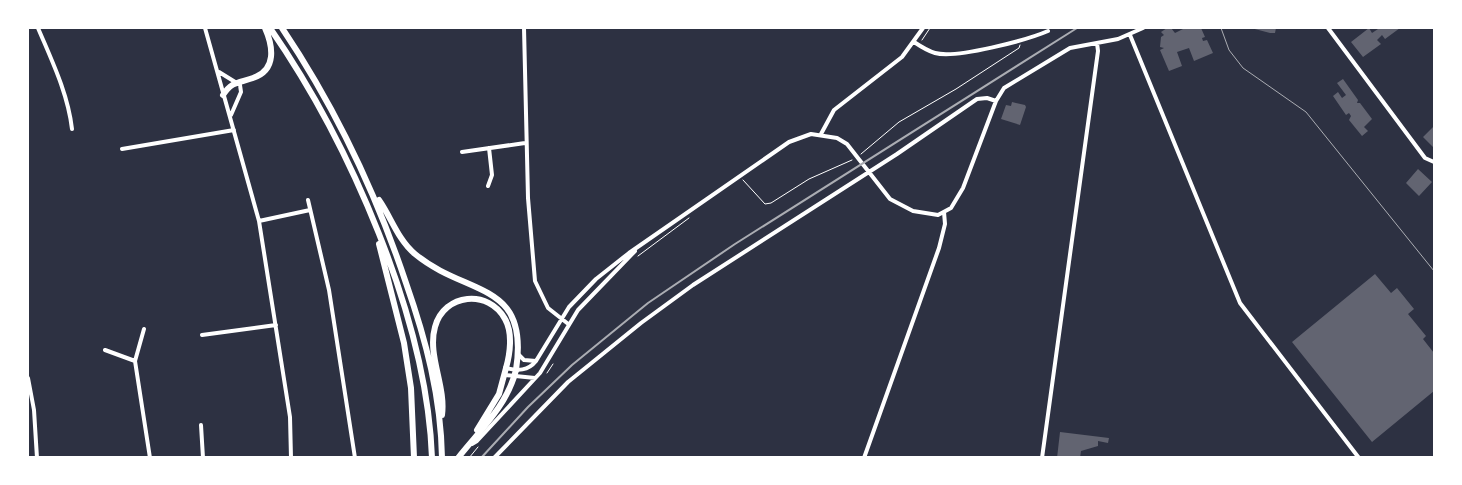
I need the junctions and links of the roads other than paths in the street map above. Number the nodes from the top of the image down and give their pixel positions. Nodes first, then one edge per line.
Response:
1 (38, 28) edge
2 (205, 28) edge
3 (265, 28) edge
4 (270, 28) edge
5 (282, 28) edge
6 (524, 28) edge
7 (922, 28) edge
8 (1143, 28) edge
9 (1328, 28) edge
10 (1048, 31) dead end
11 (1130, 35) junction
12 (916, 43) junction
13 (1097, 43) junction
14 (219, 72) junction
15 (237, 81) junction
16 (224, 95) junction
17 (996, 101) junction
18 (230, 115) junction
19 (72, 130) dead end
20 (234, 130) junction
21 (822, 134) junction
22 (525, 143) junction
23 (489, 148) junction
24 (122, 149) dead end
25 (462, 152) dead end
26 (1434, 162) edge
27 (488, 186) dead end
28 (372, 190) junction
29 (308, 200) dead end
30 (310, 210) junction
31 (944, 212) junction
32 (259, 221) junction
33 (377, 233) junction
34 (635, 251) junction
35 (561, 318) junction
36 (568, 323) junction
37 (276, 325) junction
38 (144, 329) dead end
39 (202, 335) dead end
40 (104, 350) dead end
41 (518, 354) junction
42 (135, 360) junction
43 (536, 361) junction
44 (506, 372) junction
45 (515, 373) junction
46 (28, 378) edge
47 (536, 378) junction
48 (440, 424) junction
49 (201, 425) dead end
50 (468, 446) junction
51 (442, 456) edge
52 (37, 458) edge
53 (150, 458) edge
54 (203, 458) edge
55 (291, 458) edge
56 (355, 458) edge
57 (414, 458) edge
58 (432, 458) edge
59 (458, 458) edge
60 (494, 458) edge
61 (864, 458) edge
62 (1042, 458) edge
63 (1359, 458) edge

1 - 19 street
2 - 14 street
3 - 15 main road
4 - 33 main road
5 - 28 main road
6 - 22 street
7 - 12 street
8 - 11 street
9 - 26 street
10 - 12 street
11 - 13 street
11 - 63 street
12 - 21 street
13 - 17 street
13 - 62 street
14 - 15 street
14 - 16 street
15 - 16 main road
15 - 18 street
16 - 18 street
17 - 31 street
17 - 60 street
18 - 20 street
20 - 24 street
20 - 32 street
21 - 31 street
21 - 34 street
22 - 23 street
22 - 35 street
23 - 25 street
23 - 27 street
28 - 41 main road
28 - 48 main road
29 - 30 street
30 - 32 street
30 - 56 street
31 - 61 street
32 - 37 street
33 - 57 main road
33 - 58 main road
34 - 35 street
34 - 36 street
35 - 36 street
35 - 43 street
36 - 47 street
37 - 39 street
37 - 55 street
38 - 42 street
40 - 42 street
41 - 43 street
41 - 45 main road
42 - 53 street
43 - 45 street
44 - 45 street
44 - 48 main road
44 - 50 main road
45 - 47 street
45 - 50 main road
46 - 52 street
47 - 50 street
48 - 51 main road
49 - 54 street
50 - 59 main road

